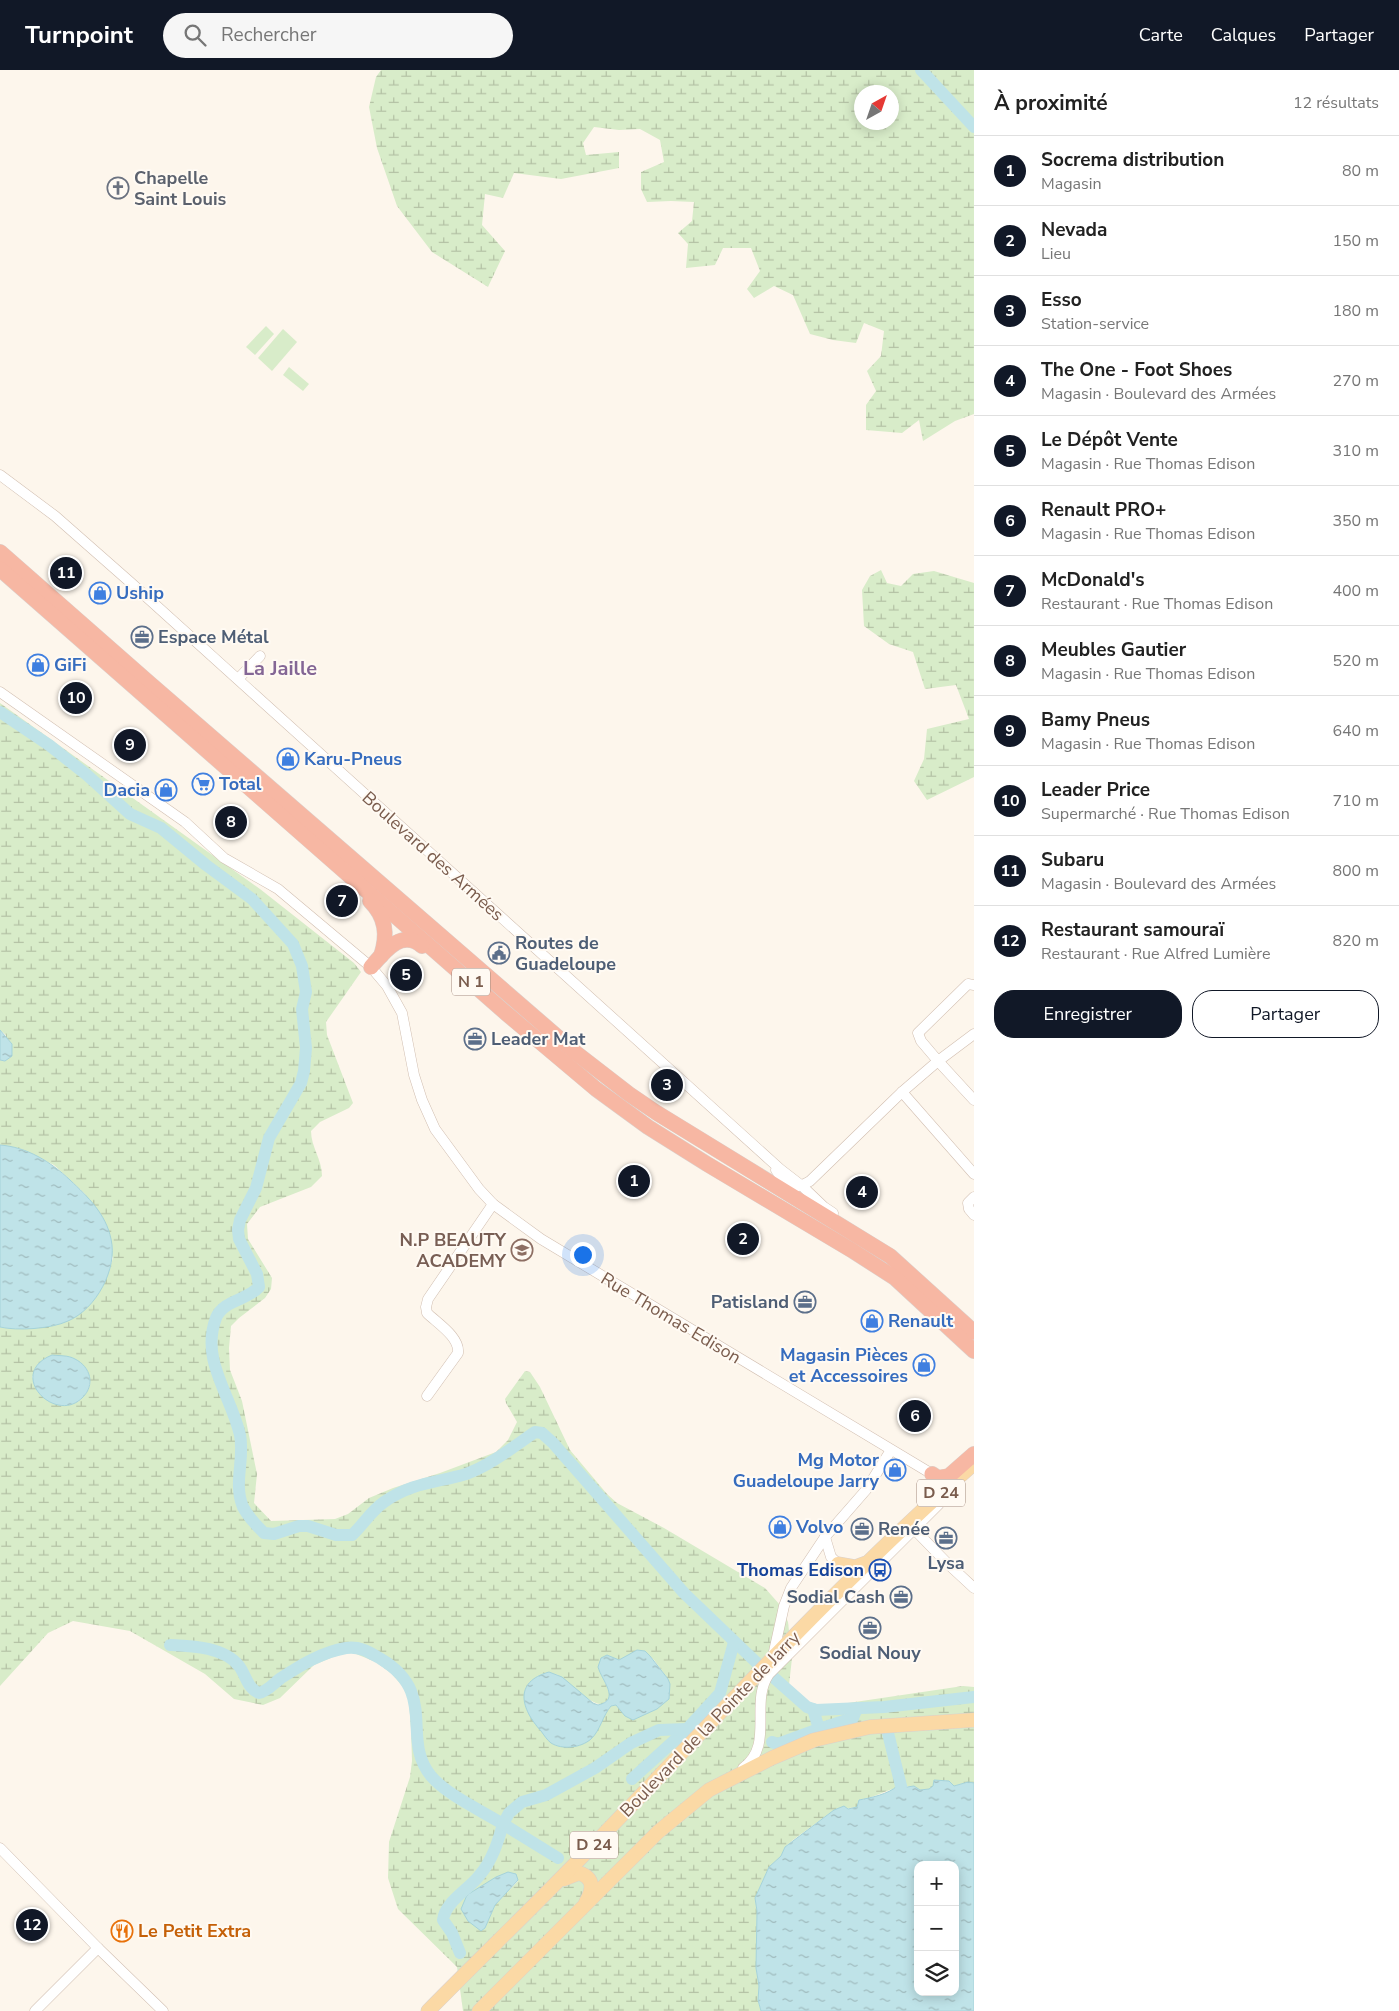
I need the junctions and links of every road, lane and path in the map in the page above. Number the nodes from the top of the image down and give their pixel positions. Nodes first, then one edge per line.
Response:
1 (0, 475) edge
2 (0, 552) edge
3 (0, 569) edge
4 (260, 656) dead end
5 (103, 660) junction
6 (238, 679) junction
7 (148, 682) junction
8 (0, 692) edge
9 (201, 715) dead end
10 (176, 741) dead end
11 (236, 746) dead end
12 (225, 781) dead end
13 (301, 824) junction
14 (318, 848) junction
15 (376, 961) junction
16 (974, 985) edge
17 (507, 1014) junction
18 (974, 1034) edge
19 (938, 1060) junction
20 (902, 1092) junction
21 (974, 1100) edge
22 (974, 1174) edge
23 (802, 1186) junction
24 (974, 1197) edge
25 (493, 1204) junction
26 (974, 1216) edge
27 (956, 1315) junction
28 (974, 1332) edge
29 (974, 1351) edge
30 (427, 1396) dead end
31 (891, 1450) junction
32 (974, 1454) edge
33 (974, 1469) edge
34 (932, 1474) joint
35 (911, 1526) junction
36 (825, 1537) junction
37 (867, 1563) junction
38 (838, 1564) junction
39 (853, 1578) junction
40 (974, 1588) edge
41 (846, 1596) junction
42 (778, 1658) junction
43 (974, 1720) edge
44 (726, 1780) junction
45 (598, 1841) junction
46 (0, 1848) edge
47 (621, 1870) junction
48 (555, 1884) junction
49 (581, 1911) junction
50 (98, 1948) junction
51 (35, 2011) edge
52 (163, 2011) edge
53 (428, 2011) edge
54 (479, 2011) edge

1 - 6 street, Boulevard des Armées
2 - 7 highway, N 1
3 - 5 highway, N 1
4 - 6 street
5 - 10 highway
5 - 13 highway, N 1
6 - 23 street, Boulevard des Armées
7 - 9 highway
7 - 13 highway, N 1
8 - 15 street, Rue Thomas Edison
11 - 13 highway
12 - 13 highway
13 - 14 highway, N 1
13 - 27 highway, N 1
14 - 15 highway
14 - 17 highway, N 1
15 - 17 highway
15 - 25 street, Rue Thomas Edison
16 - 19 street
17 - 29 highway, N 1
18 - 19 street
19 - 20 street
19 - 21 street
20 - 22 street
20 - 23 street
23 - 27 street, Boulevard des Armées
24 - 26 street
25 - 30 street
25 - 31 street, Rue Thomas Edison
27 - 28 highway, N 1
31 - 34 street, Rue Thomas Edison
31 - 36 street
32 - 34 highway
33 - 35 main road, Boulevard de la Pointe de Jarry / D 24
35 - 37 main road, Boulevard de la Pointe de Jarry / D 24
35 - 40 street
35 - 41 street, Boulevard de la Pointe de Jarry / D 24
36 - 38 street
36 - 42 street
37 - 38 main road
37 - 39 main road, Boulevard de la Pointe de Jarry / D 24
38 - 39 street
39 - 41 street
39 - 42 main road, Boulevard de la Pointe de Jarry / D 24
41 - 42 street, Boulevard de la Pointe de Jarry / D 24
42 - 44 street, Boulevard de la Pointe de Jarry / D 24
42 - 45 main road, Boulevard de la Pointe de Jarry / D 24
43 - 44 main road, Boulevard de la Pointe de Jarry / D 24
44 - 47 main road, Boulevard de la Pointe de Jarry / D 24
45 - 47 main road
45 - 48 main road, Boulevard de la Pointe de Jarry / D 24
46 - 50 street
47 - 49 main road, Boulevard de la Pointe de Jarry / D 24
48 - 49 main road
48 - 53 main road, Boulevard de la Pointe de Jarry / D 24
49 - 54 main road, Boulevard de la Pointe de Jarry / D 24
50 - 51 street
50 - 52 street

